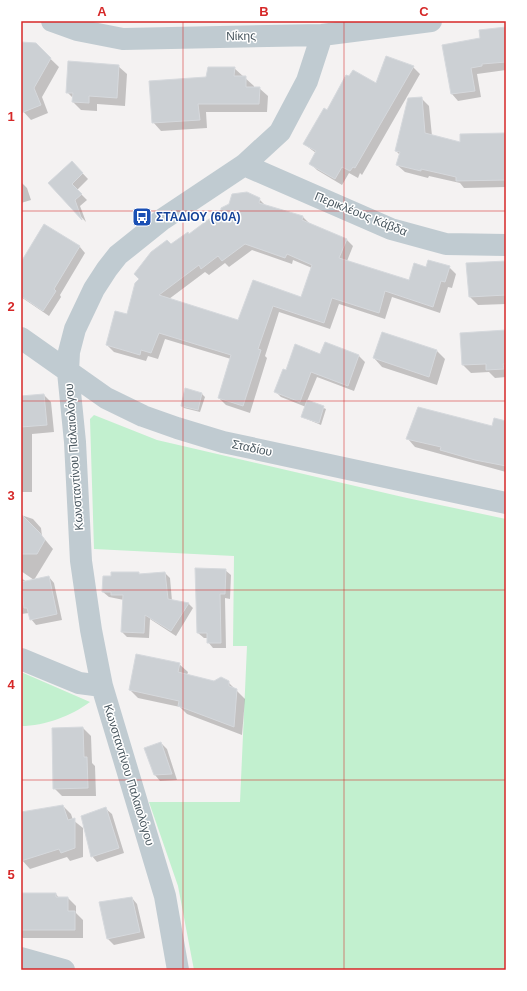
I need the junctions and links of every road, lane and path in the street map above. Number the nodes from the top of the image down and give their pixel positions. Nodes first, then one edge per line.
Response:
1 (52, 21) edge
2 (431, 21) edge
3 (322, 34) junction
4 (244, 165) junction
5 (506, 245) edge
6 (21, 338) edge
7 (68, 372) junction
8 (506, 502) edge
9 (21, 659) edge
10 (102, 686) junction
11 (21, 958) edge
12 (53, 969) edge
13 (178, 970) edge

1 - 3 street, Νίκης
2 - 3 street, Νίκης
3 - 4 street, Κωνσταντίνου Παλαιολόγου
4 - 5 street, Περικλέους Κάβδα
4 - 7 street, Κωνσταντίνου Παλαιολόγου
6 - 7 street, Σταδίου
7 - 8 street, Σταδίου
7 - 10 street, Κωνσταντίνου Παλαιολόγου
9 - 10 street
10 - 13 street, Κωνσταντίνου Παλαιολόγου
11 - 12 street

